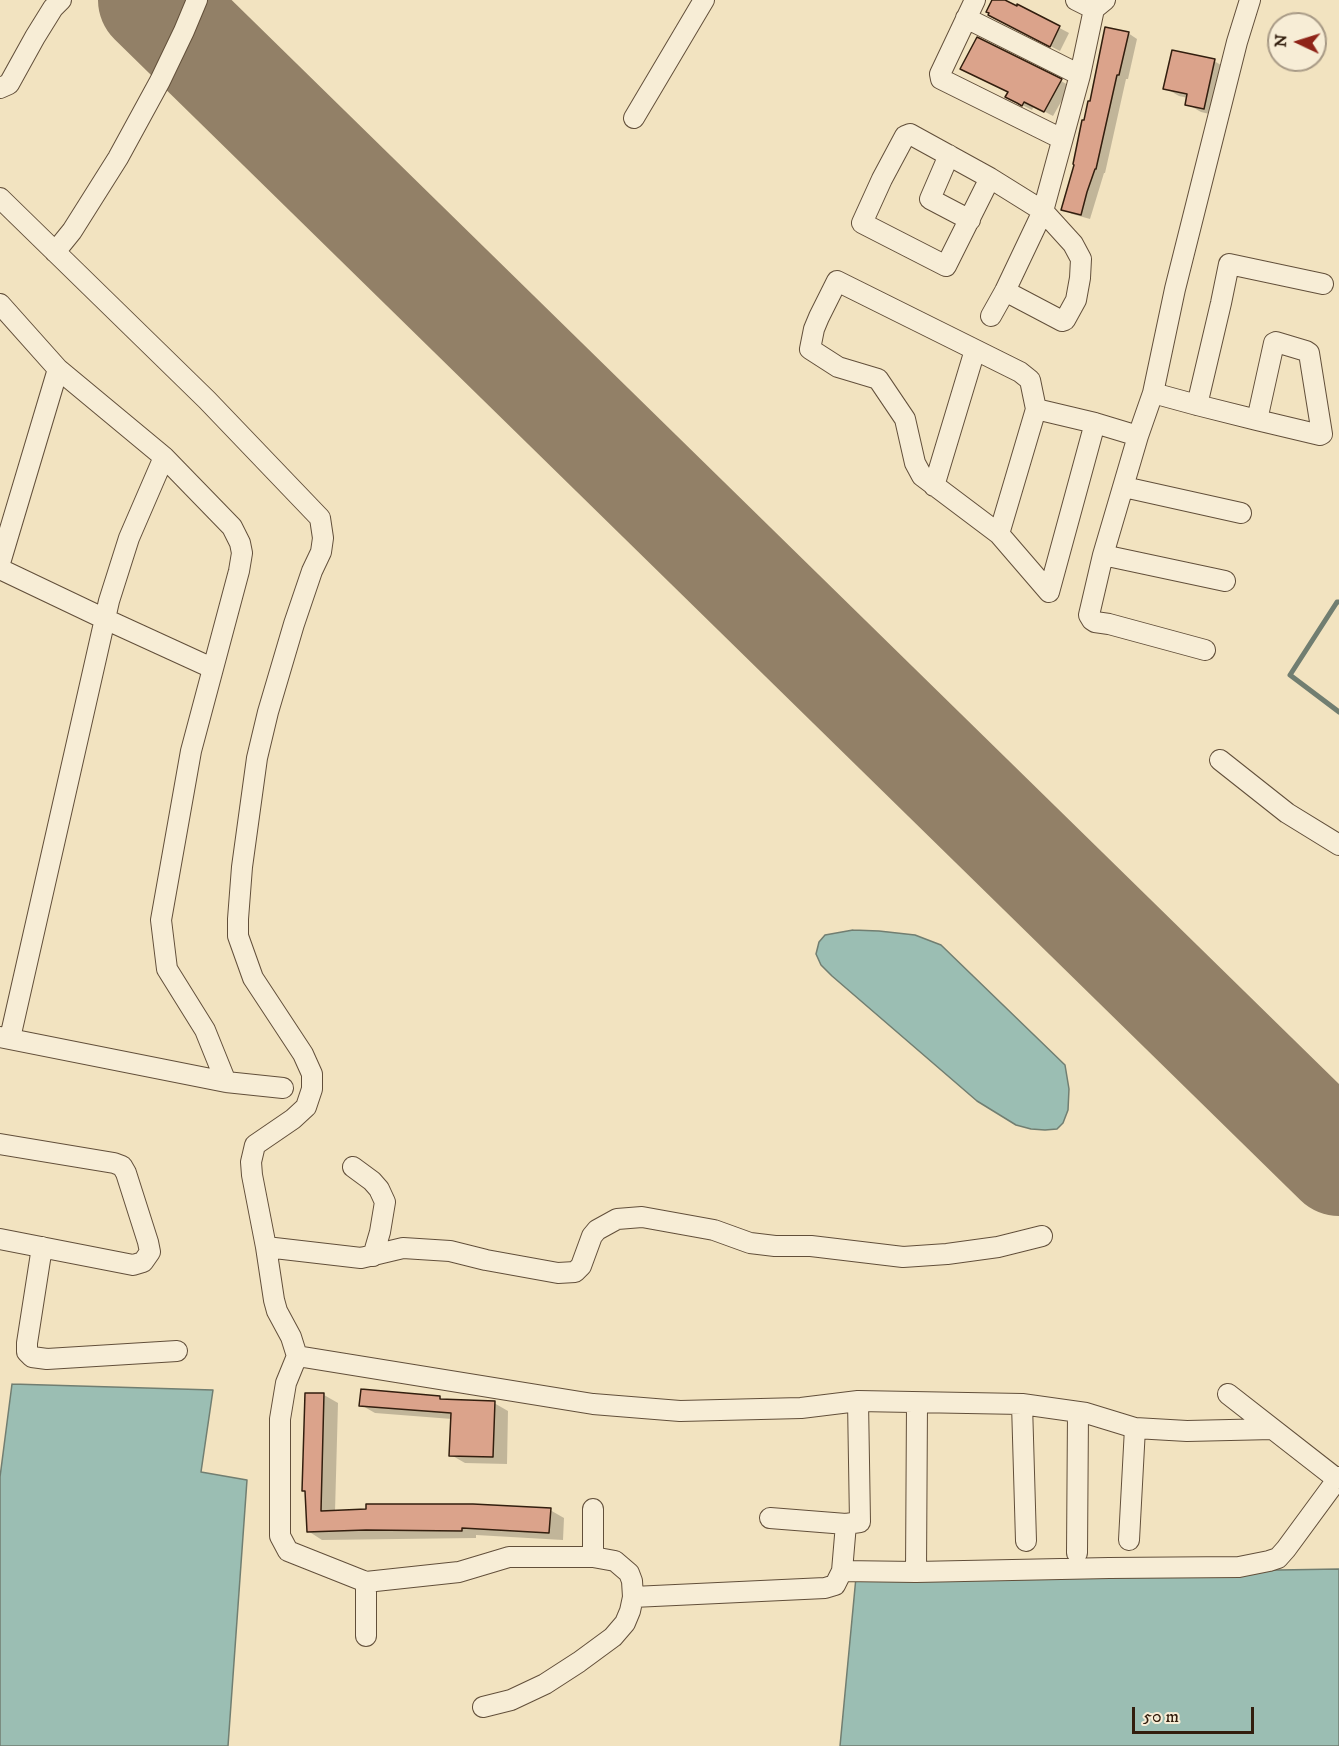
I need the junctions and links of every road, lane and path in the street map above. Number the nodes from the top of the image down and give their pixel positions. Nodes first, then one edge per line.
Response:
1 (61, 0) edge
2 (197, 0) edge
3 (704, 0) edge
4 (975, 0) edge
5 (1076, 0) edge
6 (1250, 0) edge
7 (1100, 4) edge
8 (966, 18) junction
9 (1080, 75) junction
10 (0, 88) edge
11 (634, 118) dead end
12 (1062, 139) junction
13 (949, 155) junction
14 (990, 178) junction
15 (0, 198) edge
16 (1043, 211) junction
17 (970, 220) junction
18 (55, 252) junction
19 (1323, 284) dead end
20 (1005, 291) junction
21 (0, 304) edge
22 (991, 316) dead end
23 (975, 350) junction
24 (58, 369) junction
25 (1153, 393) junction
26 (1197, 405) junction
27 (1036, 409) junction
28 (1257, 420) junction
29 (1095, 423) junction
30 (1138, 436) junction
31 (164, 457) junction
32 (934, 486) junction
33 (1124, 487) junction
34 (1241, 513) dead end
35 (999, 534) junction
36 (1103, 555) junction
37 (0, 563) edge
38 (0, 569) edge
39 (1225, 581) dead end
40 (105, 619) junction
41 (1205, 650) dead end
42 (212, 668) junction
43 (1220, 760) dead end
44 (1339, 845) edge
45 (5, 1037) edge
46 (226, 1082) junction
47 (283, 1088) dead end
48 (0, 1144) edge
49 (353, 1167) dead end
50 (1042, 1236) dead end
51 (0, 1239) edge
52 (42, 1247) junction
53 (266, 1247) junction
54 (373, 1256) junction
55 (177, 1351) dead end
56 (297, 1356) junction
57 (1228, 1394) dead end
58 (858, 1401) junction
59 (917, 1403) junction
60 (1022, 1404) junction
61 (1078, 1412) junction
62 (1136, 1428) junction
63 (1273, 1429) junction
64 (1338, 1478) edge
65 (593, 1509) dead end
66 (770, 1518) dead end
67 (846, 1524) junction
68 (1129, 1540) dead end
69 (1026, 1541) dead end
70 (1077, 1553) dead end
71 (593, 1557) junction
72 (842, 1571) junction
73 (916, 1572) junction
74 (366, 1582) junction
75 (633, 1597) junction
76 (366, 1636) dead end
77 (483, 1707) dead end

1 - 10 street
2 - 18 street
3 - 11 street
4 - 8 street
5 - 7 street
6 - 25 street
7 - 9 street
8 - 9 street
8 - 12 street
9 - 12 street
12 - 16 street
13 - 14 street
13 - 17 street
13 - 17 street
14 - 16 street
14 - 17 street
15 - 18 street
16 - 20 street
16 - 20 street
18 - 53 street
19 - 26 street
20 - 22 street
21 - 24 street
23 - 27 street
23 - 32 street
23 - 32 street
24 - 31 street
24 - 37 street
25 - 26 street
25 - 30 street
26 - 28 street
27 - 29 street
27 - 35 street
28 - 28 street
29 - 30 street
29 - 35 street
30 - 33 street
31 - 40 street
31 - 42 street
32 - 35 street
33 - 34 street
33 - 36 street
36 - 39 street
36 - 41 street
38 - 40 street
40 - 42 street
40 - 45 street
42 - 46 street
43 - 44 street
45 - 46 street
46 - 47 street
48 - 52 street
49 - 54 street
50 - 54 street
51 - 52 street
52 - 55 street
53 - 54 street
53 - 56 street
56 - 58 street
56 - 74 street
57 - 63 street
58 - 59 street
58 - 67 street
59 - 60 street
59 - 73 street
60 - 61 street
60 - 69 street
61 - 62 street
61 - 70 street
62 - 63 street
62 - 68 street
63 - 64 street
64 - 73 street
65 - 71 street
66 - 67 street
67 - 72 street
71 - 74 street
71 - 75 street
72 - 73 street
72 - 75 street
74 - 76 street
75 - 77 street

